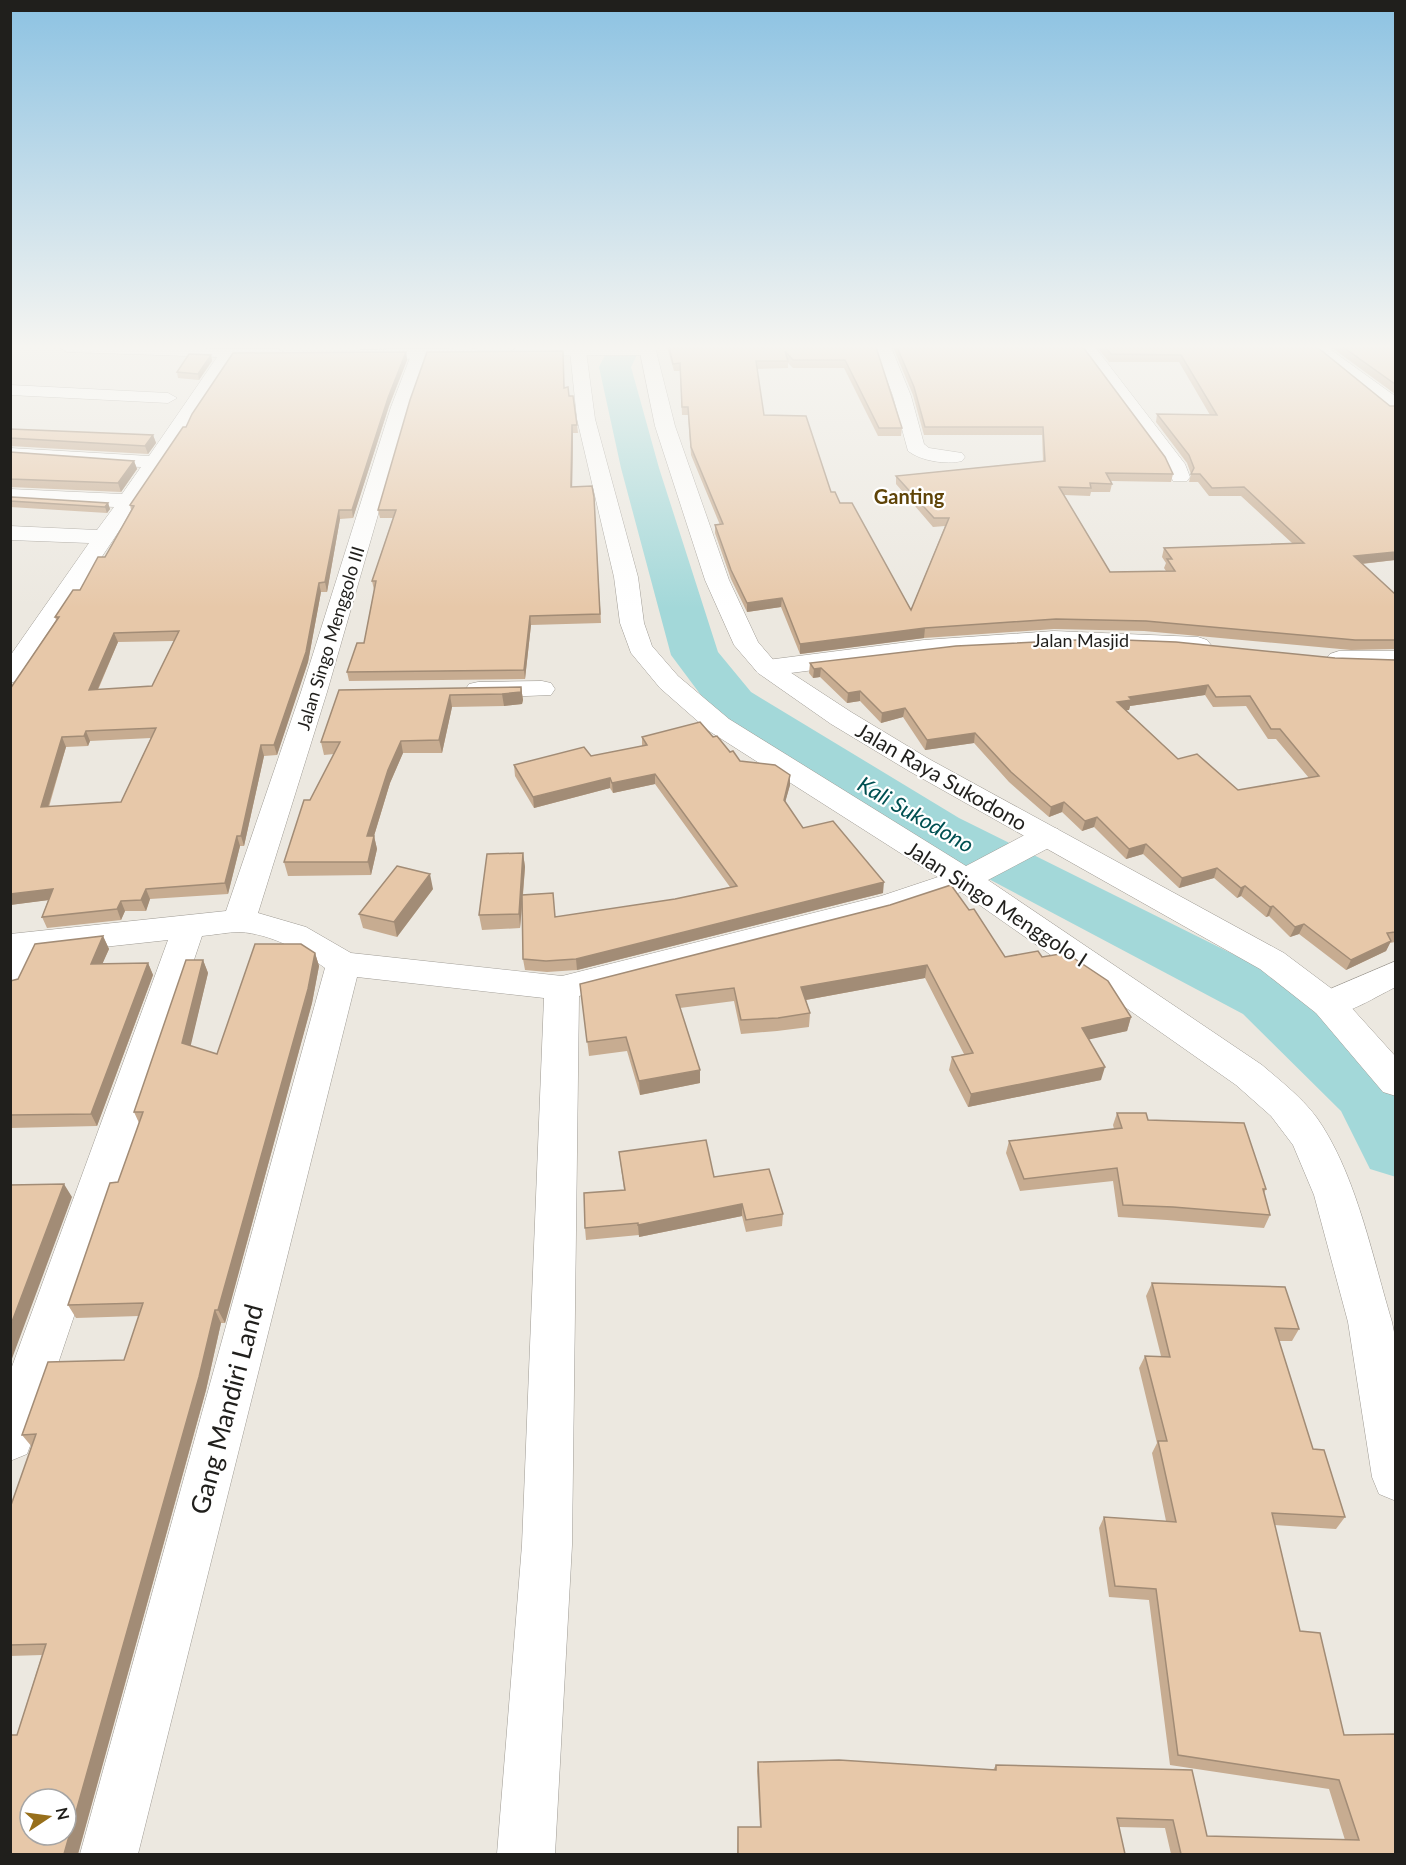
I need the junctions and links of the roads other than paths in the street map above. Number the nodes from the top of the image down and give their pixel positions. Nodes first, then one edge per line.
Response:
1 (173, 434) edge
2 (393, 434) edge
3 (590, 434) edge
4 (668, 434) edge
5 (912, 434) edge
6 (1153, 434) edge
7 (10, 454) edge
8 (955, 457) dead end
9 (154, 462) junction
10 (1180, 477) dead end
11 (10, 495) edge
12 (129, 501) junction
13 (10, 533) edge
14 (104, 537) junction
15 (1222, 647) edge
16 (1316, 657) edge
17 (1395, 659) edge
18 (767, 668) junction
19 (10, 675) edge
20 (542, 689) dead end
21 (456, 690) edge
22 (1042, 839) junction
23 (970, 878) junction
24 (239, 921) junction
25 (189, 927) junction
26 (18, 946) edge
27 (343, 964) junction
28 (1395, 973) edge
29 (10, 981) edge
30 (562, 988) junction
31 (1328, 1004) junction
32 (1395, 1082) edge
33 (10, 1438) edge
34 (1395, 1477) edge
35 (109, 1854) edge
36 (526, 1854) edge

1 - 9 street
2 - 24 street, Jalan Singo Menggolo III
3 - 23 street, Jalan Singo Menggolo I
4 - 18 street, Jalan Raya Sukodono
5 - 8 street
6 - 10 street
7 - 9 street
9 - 12 street
11 - 12 street
12 - 14 street
13 - 14 street
14 - 19 street
15 - 18 street, Jalan Masjid
16 - 17 street
18 - 22 street, Jalan Raya Sukodono
20 - 21 street
22 - 23 street
22 - 31 street, Jalan Raya Sukodono
23 - 30 street
23 - 34 street, Jalan Singo Menggolo I
24 - 25 street
24 - 27 street
25 - 26 street
25 - 33 street
26 - 29 street
27 - 30 street
27 - 35 street, Gang Mandiri Land
28 - 31 street
30 - 36 street
31 - 32 street, Jalan Raya Sukodono

